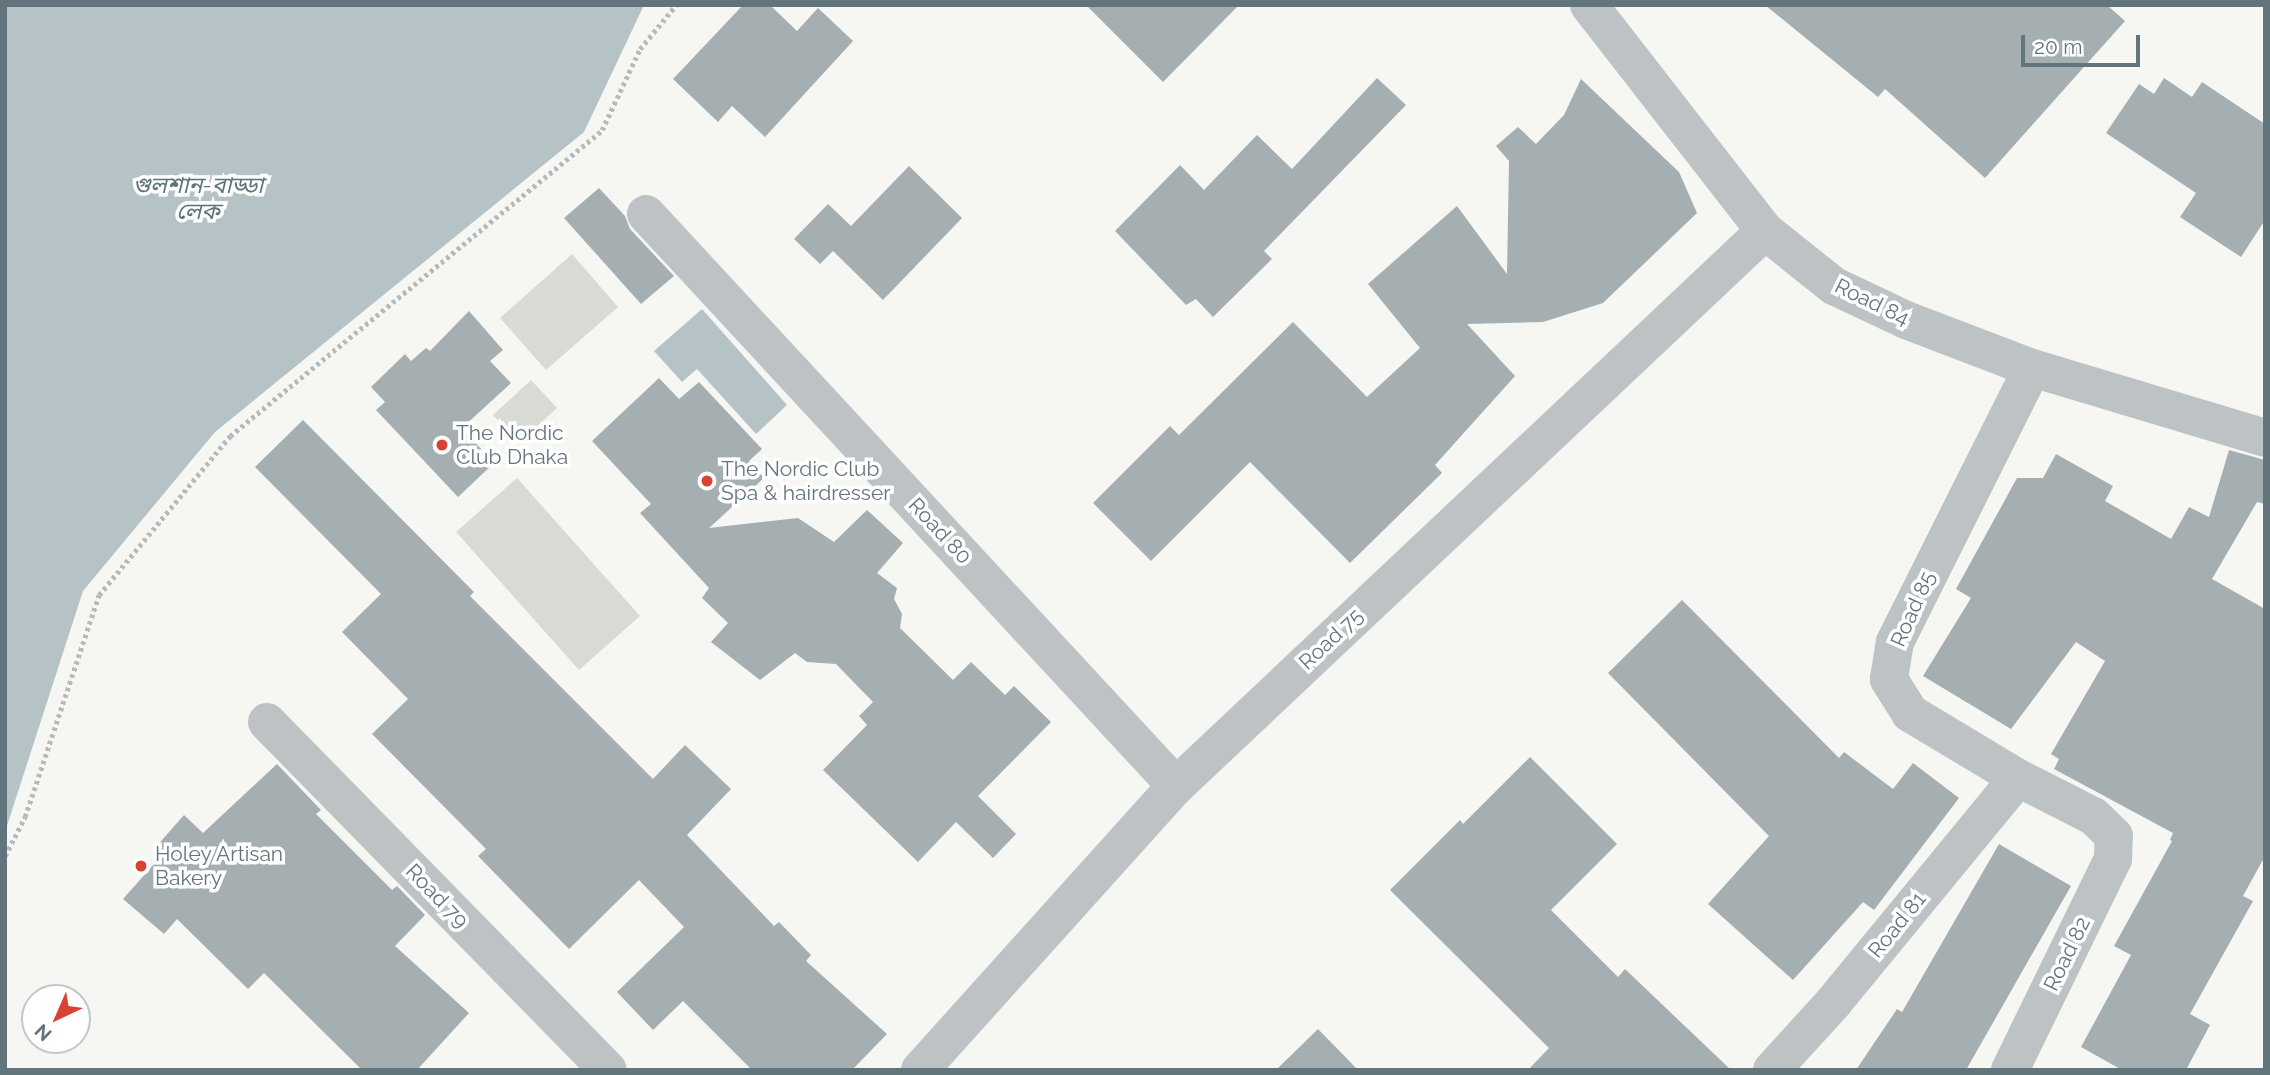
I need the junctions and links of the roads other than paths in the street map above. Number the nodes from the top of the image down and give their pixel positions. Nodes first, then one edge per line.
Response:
1 (1589, 5) edge
2 (646, 214) dead end
3 (1765, 231) junction
4 (2032, 368) junction
5 (2265, 438) edge
6 (267, 722) dead end
7 (2018, 778) junction
8 (1176, 786) junction
9 (2114, 836) joint
10 (608, 1070) edge
11 (920, 1070) edge
12 (1772, 1070) edge
13 (2010, 1070) edge

1 - 3 street, Road 84
2 - 8 street, Road 80
3 - 4 street, Road 84
3 - 8 street, Road 75
4 - 5 street, Road 84
4 - 7 street, Road 85
6 - 10 street, Road 79
7 - 9 street, Road 85
7 - 12 street, Road 81
8 - 11 street, Road 75
9 - 13 street, Road 82

